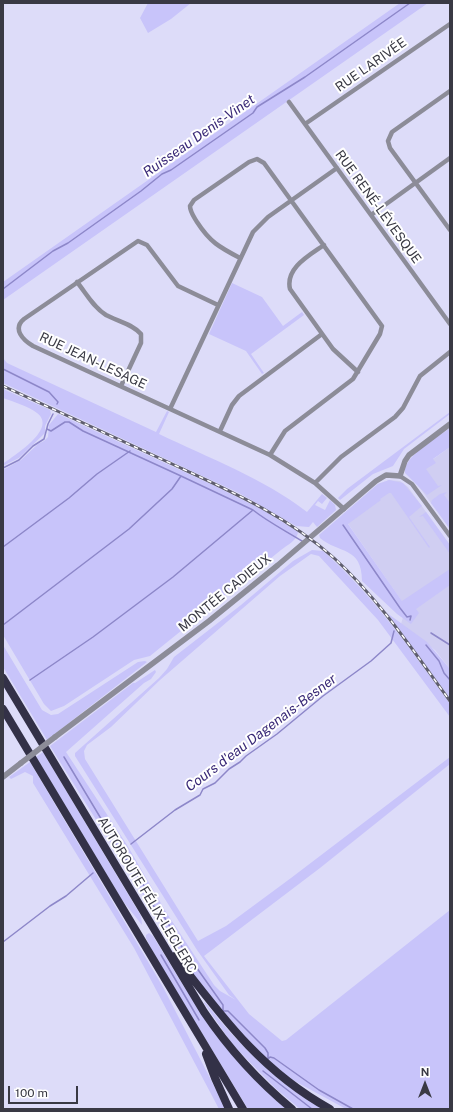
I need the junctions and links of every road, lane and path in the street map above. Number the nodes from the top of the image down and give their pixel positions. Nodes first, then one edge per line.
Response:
1 (450, 24) edge
2 (450, 91) edge
3 (289, 102) dead end
4 (305, 124) junction
5 (450, 158) edge
6 (337, 168) junction
7 (416, 183) junction
8 (291, 200) junction
9 (371, 215) junction
10 (450, 230) edge
11 (324, 245) junction
12 (240, 258) junction
13 (77, 282) junction
14 (218, 305) junction
15 (450, 324) edge
16 (322, 334) junction
17 (450, 352) edge
18 (358, 372) junction
19 (121, 386) junction
20 (170, 409) junction
21 (450, 424) edge
22 (220, 431) junction
23 (270, 455) junction
24 (400, 476) junction
25 (315, 483) junction
26 (344, 509) junction
27 (450, 536) edge
28 (3, 678) edge
29 (3, 709) edge
30 (3, 777) edge
31 (151, 926) junction
32 (198, 1034) junction
33 (230, 1109) edge
34 (244, 1109) edge
35 (292, 1109) edge
36 (330, 1109) edge

1 - 4 street, RUE LARIVÉE
2 - 7 street
3 - 4 street, RUE RENÉ-LÉVESQUE
4 - 6 street, RUE RENÉ-LÉVESQUE
5 - 7 street
6 - 8 street
6 - 9 street, RUE RENÉ-LÉVESQUE
7 - 9 street
7 - 10 street
8 - 11 street
8 - 12 street
8 - 12 street
9 - 15 street, RUE RENÉ-LÉVESQUE
11 - 16 street
11 - 18 street
12 - 14 street
13 - 14 street, RUE JEAN-LESAGE
13 - 19 street
13 - 19 street, RUE JEAN-LESAGE
14 - 20 street
16 - 18 street
16 - 22 street
17 - 25 street
18 - 23 street
19 - 20 street, RUE JEAN-LESAGE
20 - 22 street, RUE JEAN-LESAGE
21 - 24 street
22 - 23 street, RUE JEAN-LESAGE
23 - 25 street, RUE JEAN-LESAGE
24 - 26 street, MONTÉE CADIEUX
24 - 27 street
25 - 26 street, RUE JEAN-LESAGE
26 - 30 street, MONTÉE CADIEUX, bridge
28 - 31 highway, AUTOROUTE FÉLIX-LECLERC
29 - 32 highway, AUTOROUTE FÉLIX-LECLERC
31 - 35 highway, AUTOROUTE FÉLIX-LECLERC
31 - 36 highway
32 - 33 highway
32 - 34 highway, AUTOROUTE FÉLIX-LECLERC

